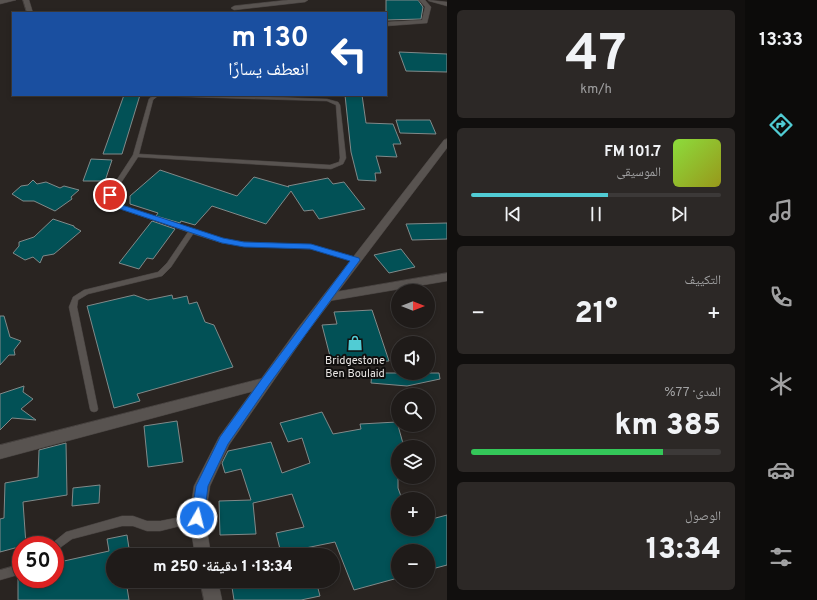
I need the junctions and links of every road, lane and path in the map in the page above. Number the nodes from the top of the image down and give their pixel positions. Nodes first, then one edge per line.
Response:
1 (13, 0) edge
2 (26, 0) edge
3 (230, 0) edge
4 (305, 0) edge
5 (422, 0) edge
6 (431, 0) edge
7 (0, 2) edge
8 (447, 4) edge
9 (236, 10) edge
10 (30, 12) edge
11 (387, 24) edge
12 (447, 142) edge
13 (136, 155) junction
14 (192, 231) junction
15 (356, 260) junction
16 (447, 277) edge
17 (329, 297) junction
18 (264, 383) junction
19 (94, 409) dead end
20 (0, 452) edge
21 (197, 518) junction
22 (64, 539) edge
23 (202, 548) edge
24 (12, 572) edge
25 (0, 575) edge
26 (210, 588) edge
27 (213, 600) edge

1 - 7 street
2 - 10 street
3 - 9 street
4 - 9 street
5 - 11 street
6 - 8 street
12 - 15 street
13 - 13 lane
13 - 14 lane
14 - 15 lane
14 - 19 lane
15 - 17 street
16 - 17 street
17 - 18 street
18 - 20 street
18 - 21 street
21 - 22 lane
21 - 23 street
24 - 25 lane
26 - 27 street

